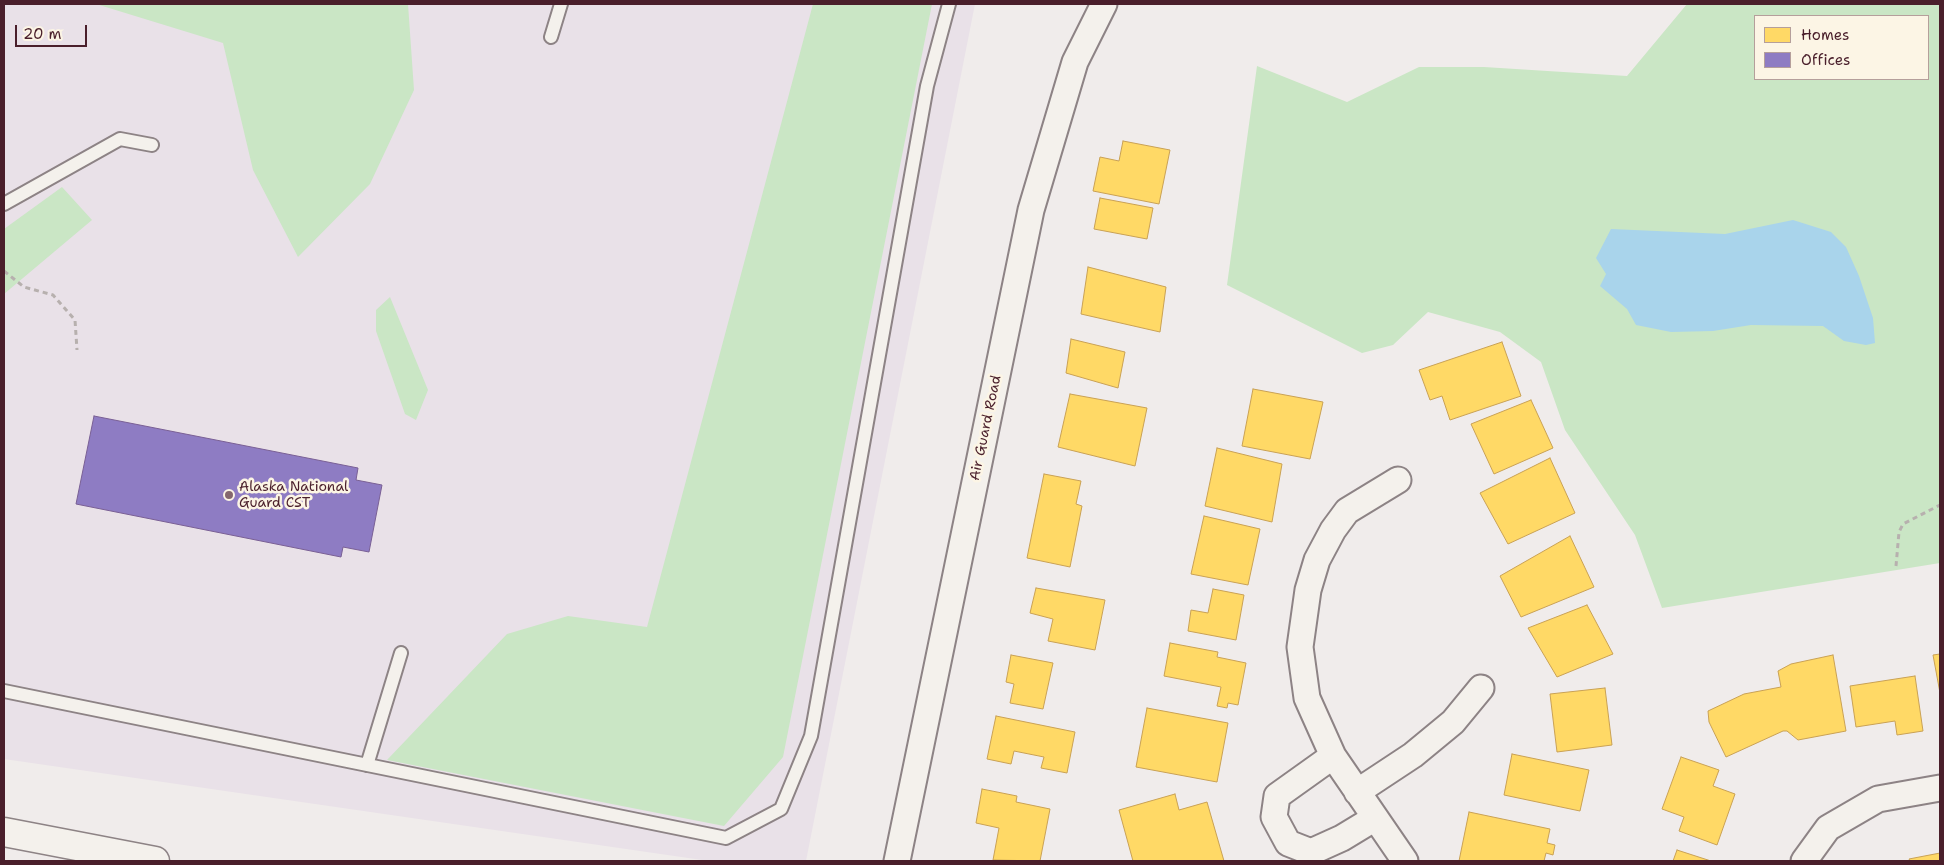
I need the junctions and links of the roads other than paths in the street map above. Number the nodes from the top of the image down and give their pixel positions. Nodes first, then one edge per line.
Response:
1 (560, 4) edge
2 (949, 4) edge
3 (1104, 4) edge
4 (551, 37) dead end
5 (152, 145) dead end
6 (4, 204) edge
7 (1398, 480) dead end
8 (401, 653) dead end
9 (1481, 688) dead end
10 (4, 691) edge
11 (1333, 756) junction
12 (368, 765) junction
13 (1940, 788) edge
14 (1357, 792) junction
15 (1375, 818) junction
16 (4, 832) edge
17 (155, 861) edge
18 (897, 861) edge
19 (1405, 861) edge
20 (1804, 861) edge

1 - 4 lane
2 - 12 lane
3 - 18 street, Air Guard Road
5 - 6 lane
7 - 11 street
8 - 12 lane
9 - 14 street
10 - 12 lane
11 - 14 street
11 - 15 street
13 - 20 street
14 - 15 street
15 - 19 street
16 - 17 main road

